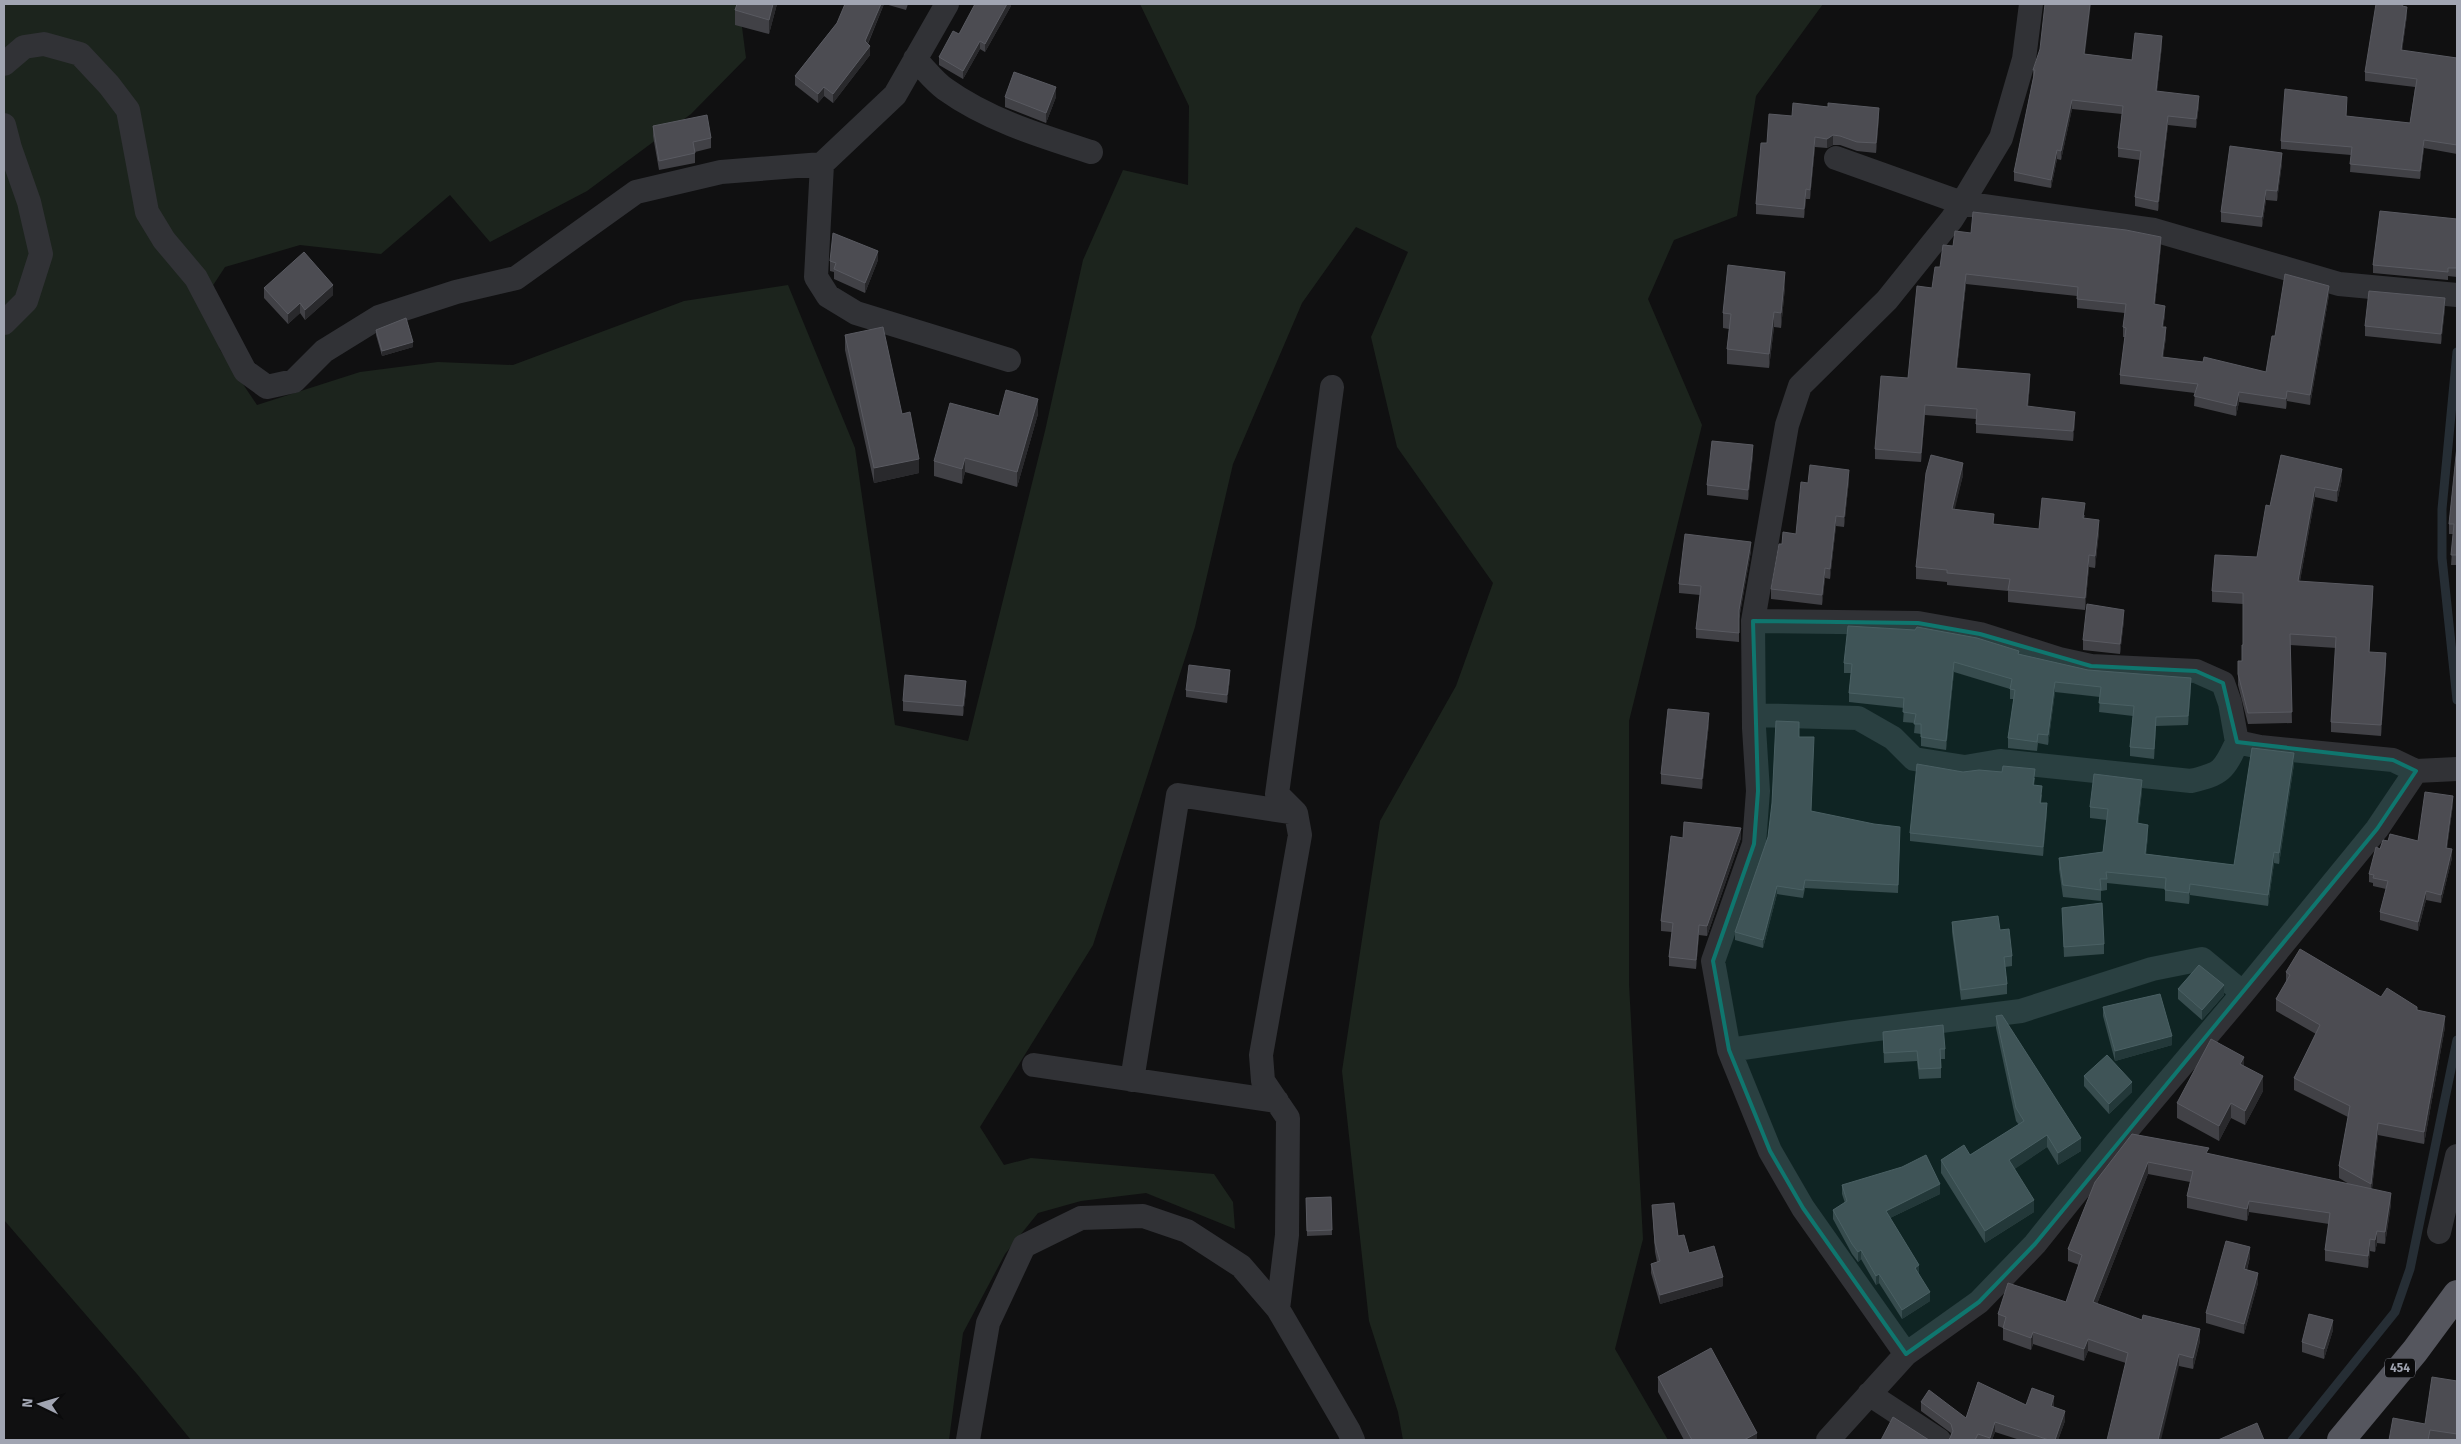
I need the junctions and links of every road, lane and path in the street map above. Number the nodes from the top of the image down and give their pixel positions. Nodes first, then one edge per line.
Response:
1 (947, 4) edge
2 (2032, 4) edge
3 (915, 59) junction
4 (4, 64) edge
5 (4, 125) edge
6 (1091, 152) dead end
7 (1836, 158) dead end
8 (822, 164) junction
9 (1962, 203) junction
10 (2457, 295) edge
11 (4, 323) edge
12 (1009, 360) dead end
13 (1332, 387) dead end
14 (1753, 621) junction
15 (1754, 715) junction
16 (2237, 742) junction
17 (2457, 769) edge
18 (2416, 771) junction
19 (1296, 813) junction
20 (2243, 993) junction
21 (1729, 1050) junction
22 (1034, 1065) dead end
23 (1132, 1080) junction
24 (1277, 1101) junction
25 (2457, 1156) edge
26 (2439, 1232) dead end
27 (2457, 1294) edge
28 (1278, 1309) junction
29 (1906, 1354) junction
30 (1869, 1394) junction
31 (968, 1440) edge
32 (1353, 1440) edge
33 (1828, 1440) edge
34 (1939, 1440) edge
35 (2341, 1440) edge

1 - 3 street
2 - 9 street
3 - 6 street
3 - 8 street
4 - 8 street
5 - 11 street
7 - 9 street
8 - 12 street
9 - 10 street
9 - 14 street
13 - 19 street
14 - 15 street
14 - 16 street
15 - 16 street
15 - 21 street
16 - 18 street
17 - 18 street
18 - 20 street
19 - 23 street
19 - 24 street
20 - 21 street
20 - 29 street
21 - 29 street
22 - 23 street
23 - 24 street
24 - 28 street
25 - 26 street
27 - 35 highway, 454
28 - 31 street
28 - 32 street
29 - 30 street
30 - 33 street
30 - 34 street

